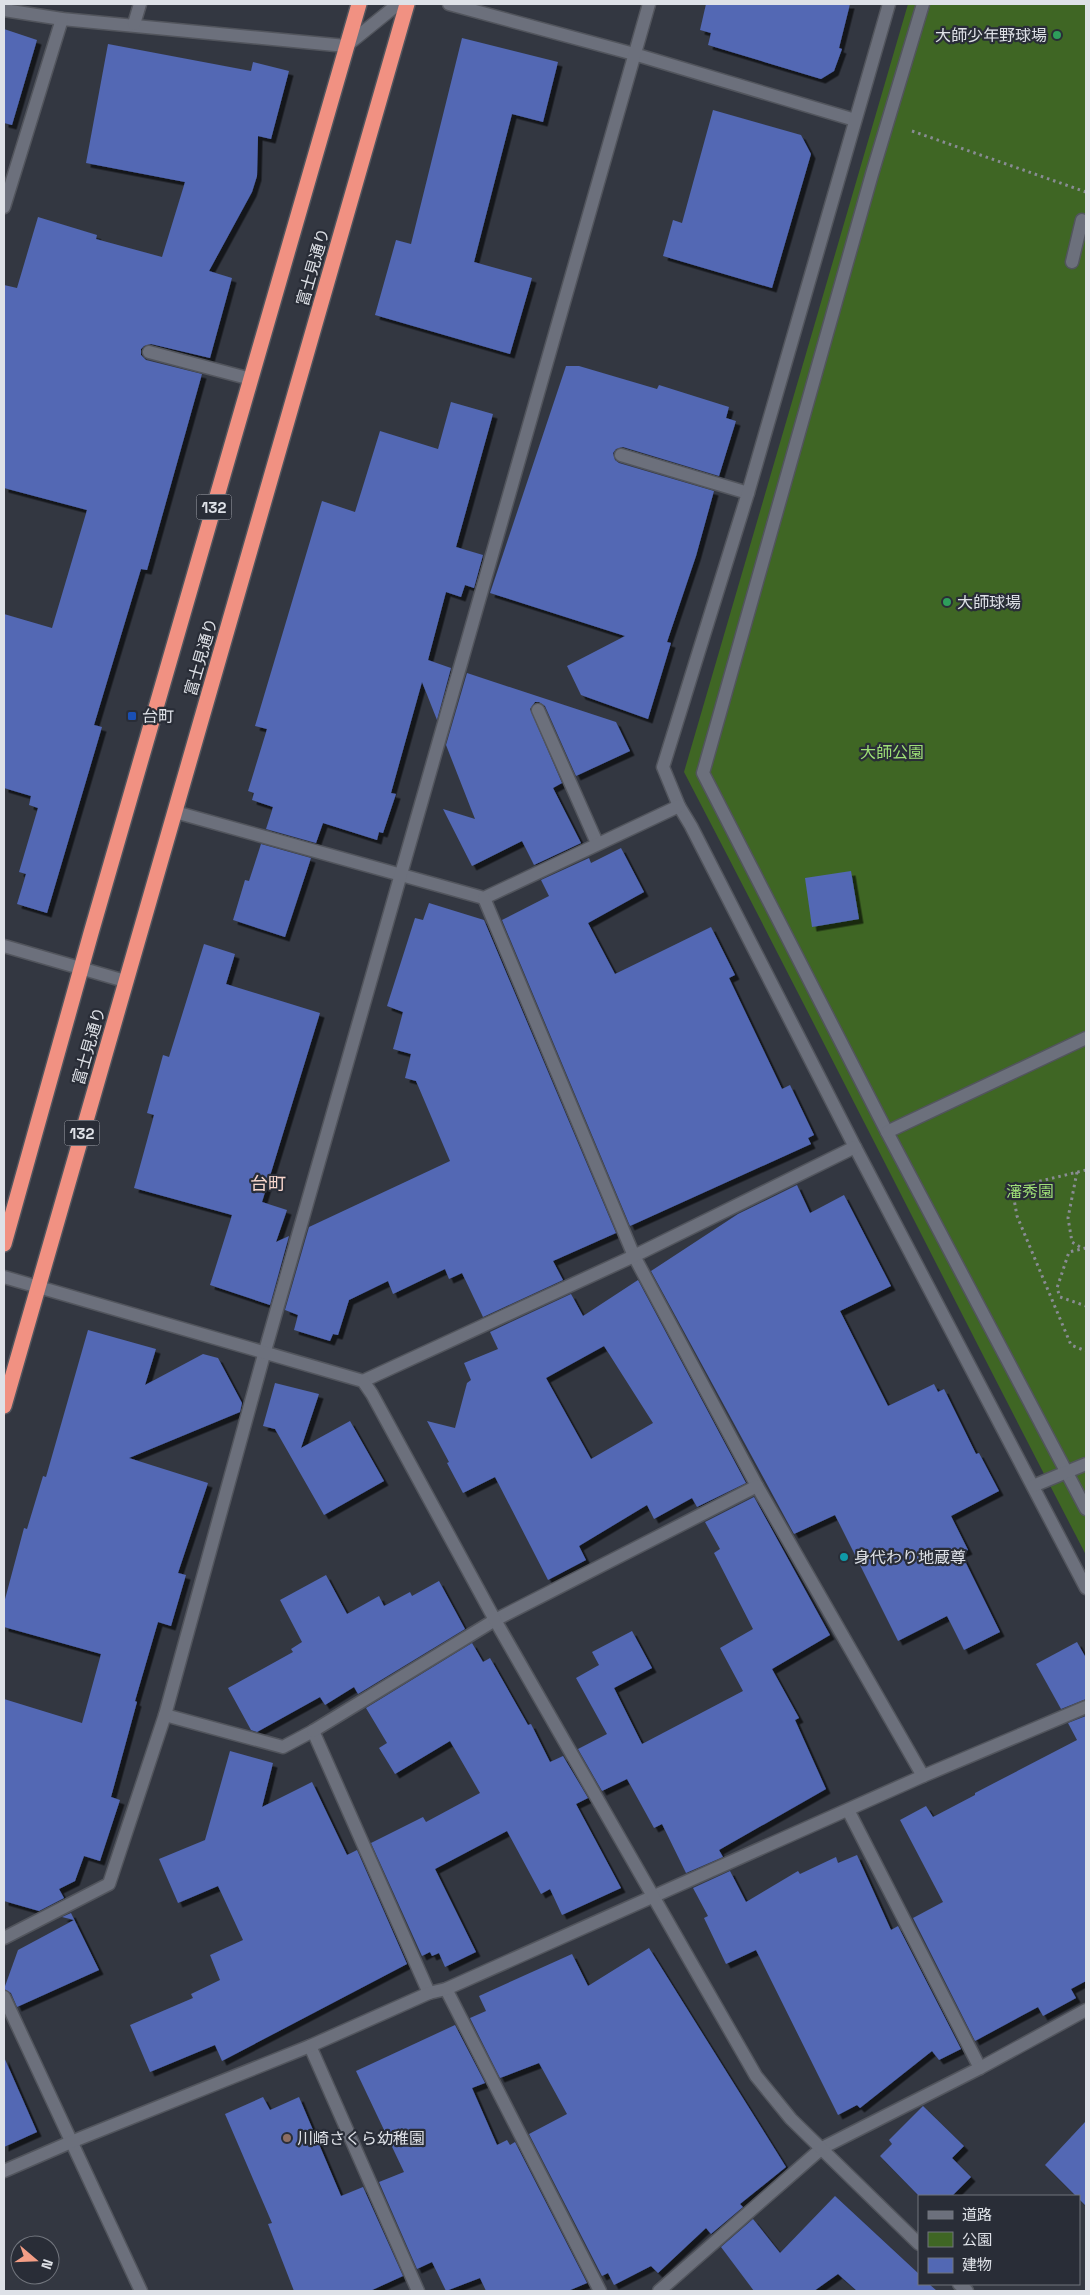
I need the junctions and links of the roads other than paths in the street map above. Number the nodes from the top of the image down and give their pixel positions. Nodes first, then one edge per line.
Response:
1 (140, 4) edge
2 (359, 4) edge
3 (398, 4) edge
4 (407, 4) edge
5 (449, 4) edge
6 (649, 4) edge
7 (889, 4) edge
8 (923, 4) edge
9 (4, 10) edge
10 (62, 19) junction
11 (134, 24) junction
12 (346, 46) junction
13 (634, 54) junction
14 (855, 120) junction
15 (4, 207) edge
16 (1082, 220) dead end
17 (1072, 262) dead end
18 (149, 352) dead end
19 (251, 379) junction
20 (621, 455) dead end
21 (748, 493) junction
22 (538, 710) dead end
23 (679, 806) junction
24 (175, 812) junction
25 (598, 843) junction
26 (402, 874) junction
27 (484, 898) junction
28 (4, 946) edge
29 (81, 968) junction
30 (125, 981) junction
31 (1086, 1038) edge
32 (887, 1132) junction
33 (856, 1147) junction
34 (4, 1244) edge
35 (634, 1256) junction
36 (4, 1277) edge
37 (39, 1286) junction
38 (265, 1351) junction
39 (363, 1381) junction
40 (4, 1406) edge
41 (1086, 1464) edge
42 (1067, 1472) junction
43 (757, 1486) junction
44 (1033, 1486) junction
45 (1086, 1509) edge
46 (1086, 1588) edge
47 (494, 1620) junction
48 (1086, 1707) edge
49 (164, 1715) junction
50 (313, 1731) junction
51 (924, 1776) junction
52 (848, 1810) junction
53 (652, 1896) junction
54 (4, 1938) edge
55 (446, 1989) junction
56 (429, 1993) junction
57 (4, 1997) edge
58 (1086, 2010) edge
59 (310, 2046) junction
60 (980, 2068) junction
61 (71, 2142) junction
62 (822, 2148) junction
63 (4, 2171) edge
64 (918, 2243) edge
65 (141, 2291) edge
66 (418, 2291) edge
67 (600, 2291) edge
68 (659, 2291) edge

1 - 11 street
2 - 12 highway, 富士見通り / 132
3 - 12 street
4 - 24 highway, 富士見通り / 132
5 - 13 street
6 - 13 street
7 - 14 street
8 - 32 street
9 - 10 street
10 - 11 street
10 - 15 street
11 - 12 street
12 - 19 highway, 富士見通り / 132
13 - 14 street
13 - 26 street
14 - 21 street
16 - 17 street
18 - 19 street
19 - 29 highway, 富士見通り / 132
20 - 21 street
21 - 23 street
22 - 25 street
23 - 25 street
23 - 33 street
24 - 26 street
24 - 30 highway, 富士見通り / 132
25 - 27 street
26 - 27 street
26 - 38 street
27 - 35 street
28 - 29 street
29 - 30 street
29 - 34 highway, 富士見通り / 132
30 - 37 highway, 富士見通り / 132
31 - 32 street
32 - 42 street
33 - 35 street
33 - 44 street
35 - 39 street
35 - 43 street
36 - 37 street
37 - 38 street
37 - 40 highway, 富士見通り / 132
38 - 39 street
38 - 49 street
39 - 47 street
41 - 42 street
42 - 44 street
42 - 45 street
43 - 47 street
43 - 51 street
44 - 46 street
47 - 50 street
47 - 53 street
48 - 51 street
49 - 50 street
49 - 54 street
50 - 56 street
51 - 52 street
52 - 53 street
52 - 60 street
53 - 55 street
53 - 62 street
55 - 56 street
55 - 67 street
56 - 59 street
57 - 61 street
58 - 60 street
59 - 61 street
59 - 66 street
60 - 62 street
61 - 63 street
61 - 65 street
62 - 64 street
62 - 68 street

